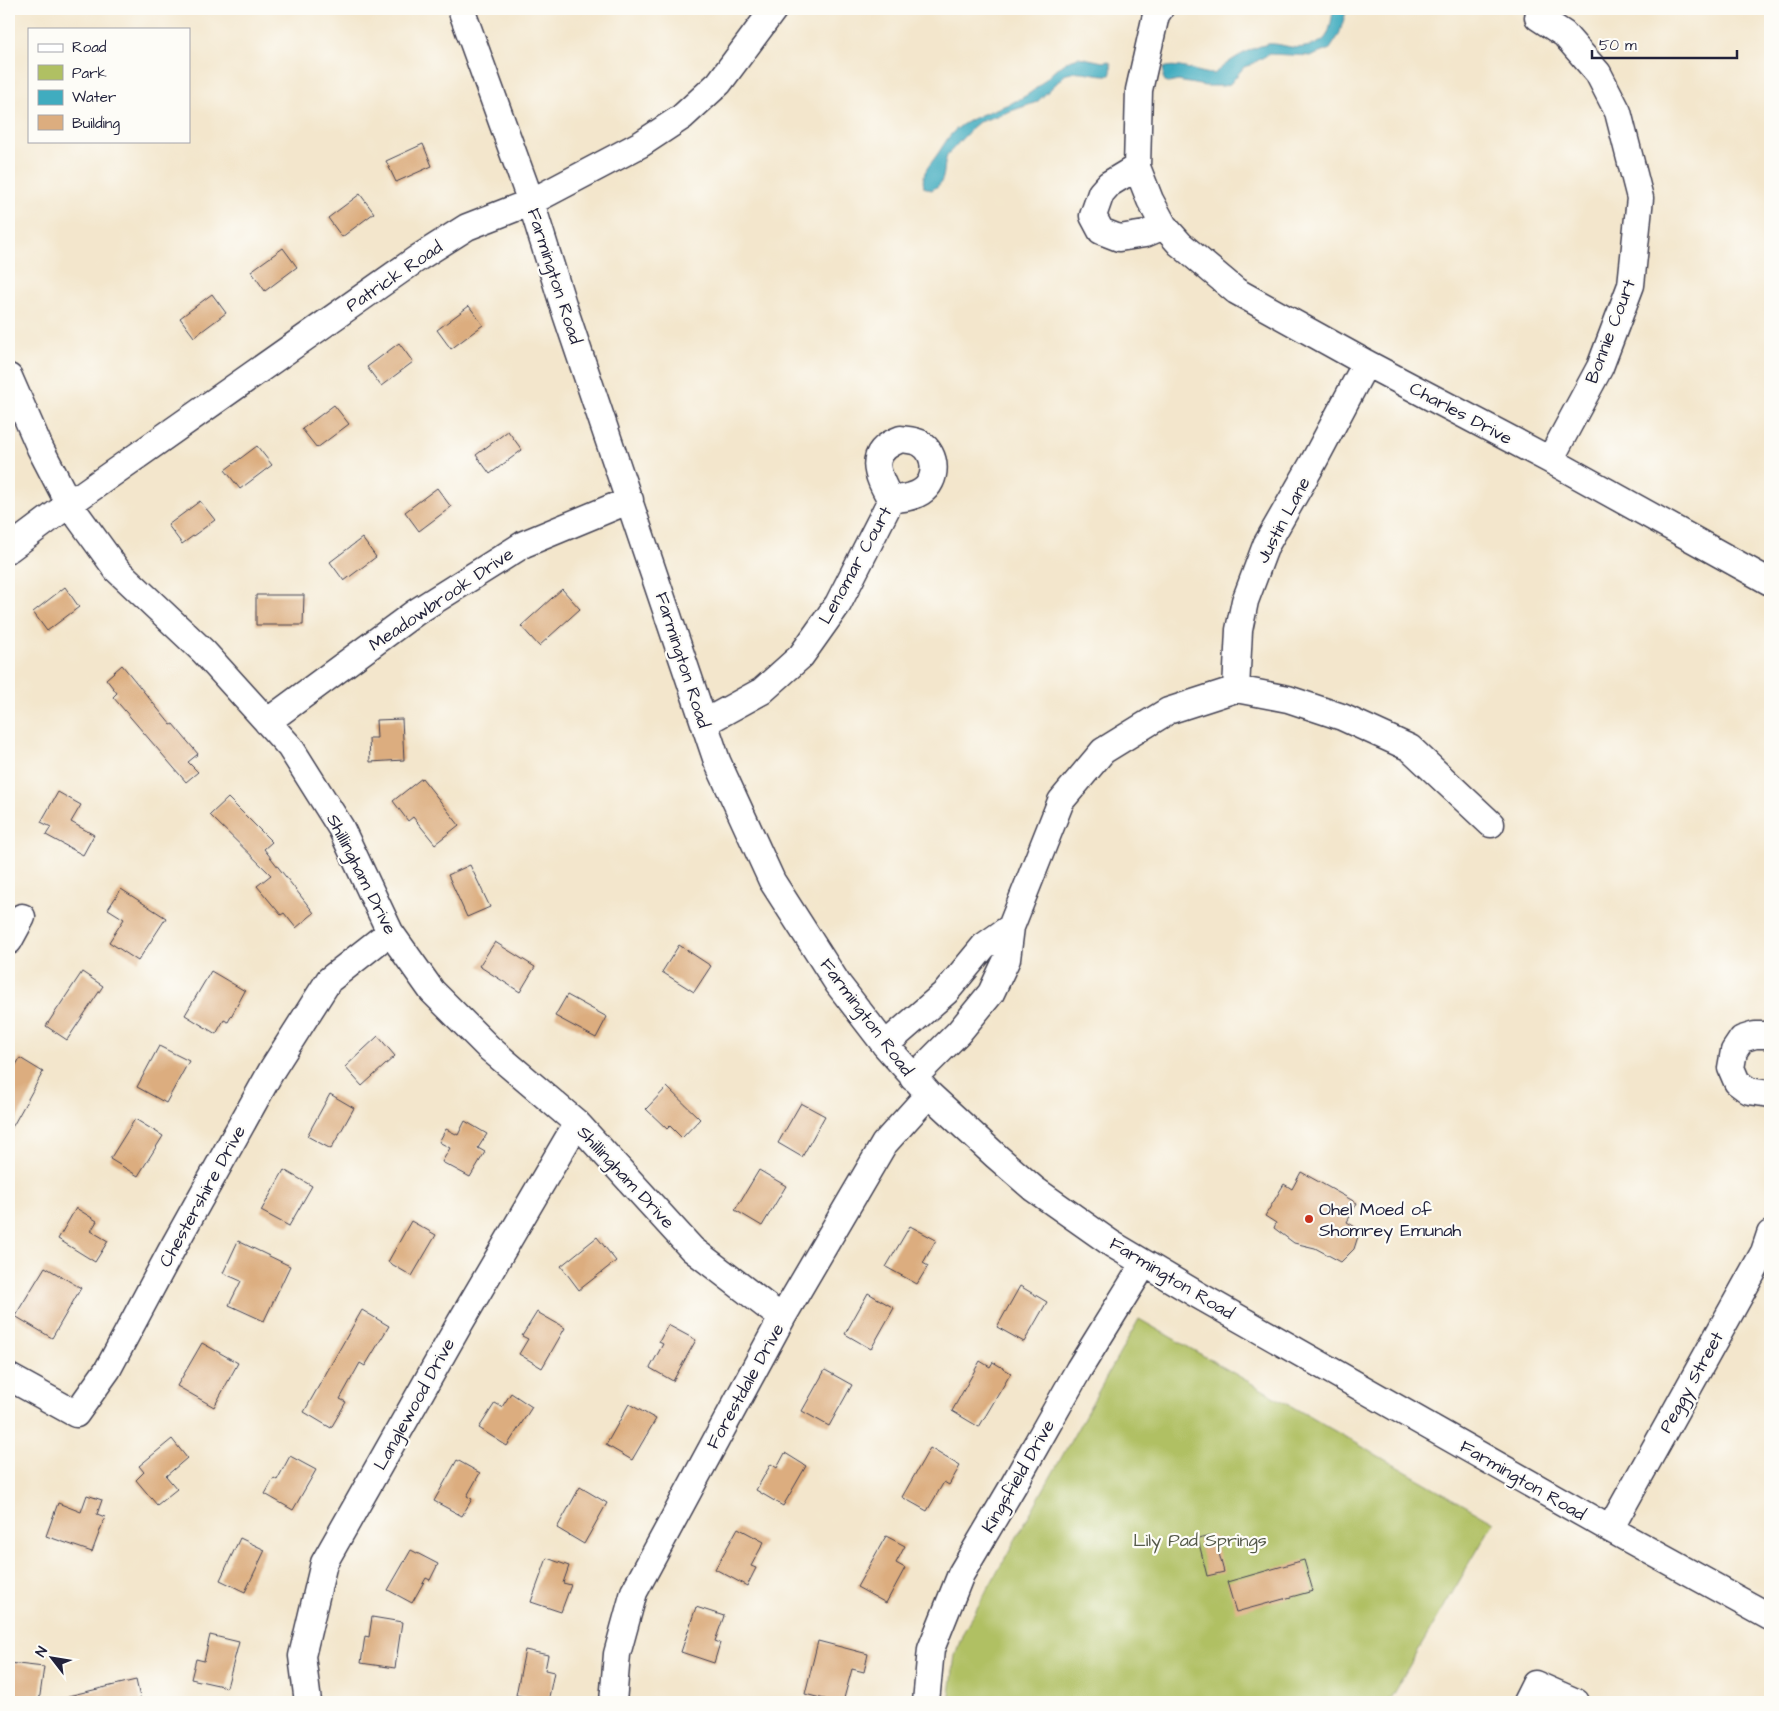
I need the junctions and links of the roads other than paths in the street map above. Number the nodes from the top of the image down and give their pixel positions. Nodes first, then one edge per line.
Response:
1 (461, 9) edge
2 (774, 9) edge
3 (1160, 9) edge
4 (1538, 17) dead end
5 (1136, 167) junction
6 (531, 202) junction
7 (1164, 226) junction
8 (1366, 363) junction
9 (9, 377) edge
10 (1550, 460) junction
11 (630, 500) junction
12 (891, 500) dead end
13 (70, 504) junction
14 (9, 549) edge
15 (1770, 582) edge
16 (1236, 689) junction
17 (267, 722) junction
18 (704, 723) junction
19 (1491, 824) dead end
20 (22, 917) dead end
21 (1011, 927) junction
22 (390, 932) junction
23 (9, 941) edge
24 (1770, 1035) edge
25 (885, 1045) junction
26 (921, 1086) junction
27 (1770, 1094) edge
28 (577, 1123) junction
29 (1768, 1246) edge
30 (1144, 1264) junction
31 (782, 1318) junction
32 (9, 1377) edge
33 (1610, 1529) junction
34 (1770, 1617) edge
35 (308, 1702) edge
36 (613, 1702) edge
37 (926, 1702) edge
38 (1526, 1702) edge
39 (1576, 1702) edge

1 - 6 street, Farmington Road
2 - 6 street, Patrick Road
3 - 5 street, Charles Drive
4 - 10 street, Bonnie Court
5 - 7 street, Charles Drive
5 - 7 street
6 - 11 street, Farmington Road
6 - 13 street, Patrick Road
7 - 8 street, Charles Drive
8 - 10 street, Charles Drive
8 - 16 street, Justin Lane
9 - 13 street, Shillingham Drive
10 - 15 street, Charles Drive
11 - 17 street, Meadowbrook Drive
11 - 18 street, Farmington Road
12 - 18 street, Lenomar Court
13 - 14 street, Patrick Road
13 - 17 street, Shillingham Drive
16 - 19 street
16 - 21 street, Forestdale Drive
17 - 22 street, Shillingham Drive
18 - 25 street, Farmington Road
20 - 23 street
21 - 25 street
21 - 26 street, Forestdale Drive
22 - 28 street, Shillingham Drive
22 - 32 street, Chestershire Drive
24 - 27 street
25 - 26 street, Farmington Road
26 - 30 street, Farmington Road
26 - 31 street, Forestdale Drive
28 - 31 street, Shillingham Drive
28 - 35 street, Langlewood Drive
29 - 33 street, Peggy Street
30 - 33 street, Farmington Road
30 - 37 street, Kingsfield Drive
31 - 36 street, Forestdale Drive
33 - 34 street, Farmington Road
38 - 39 street

